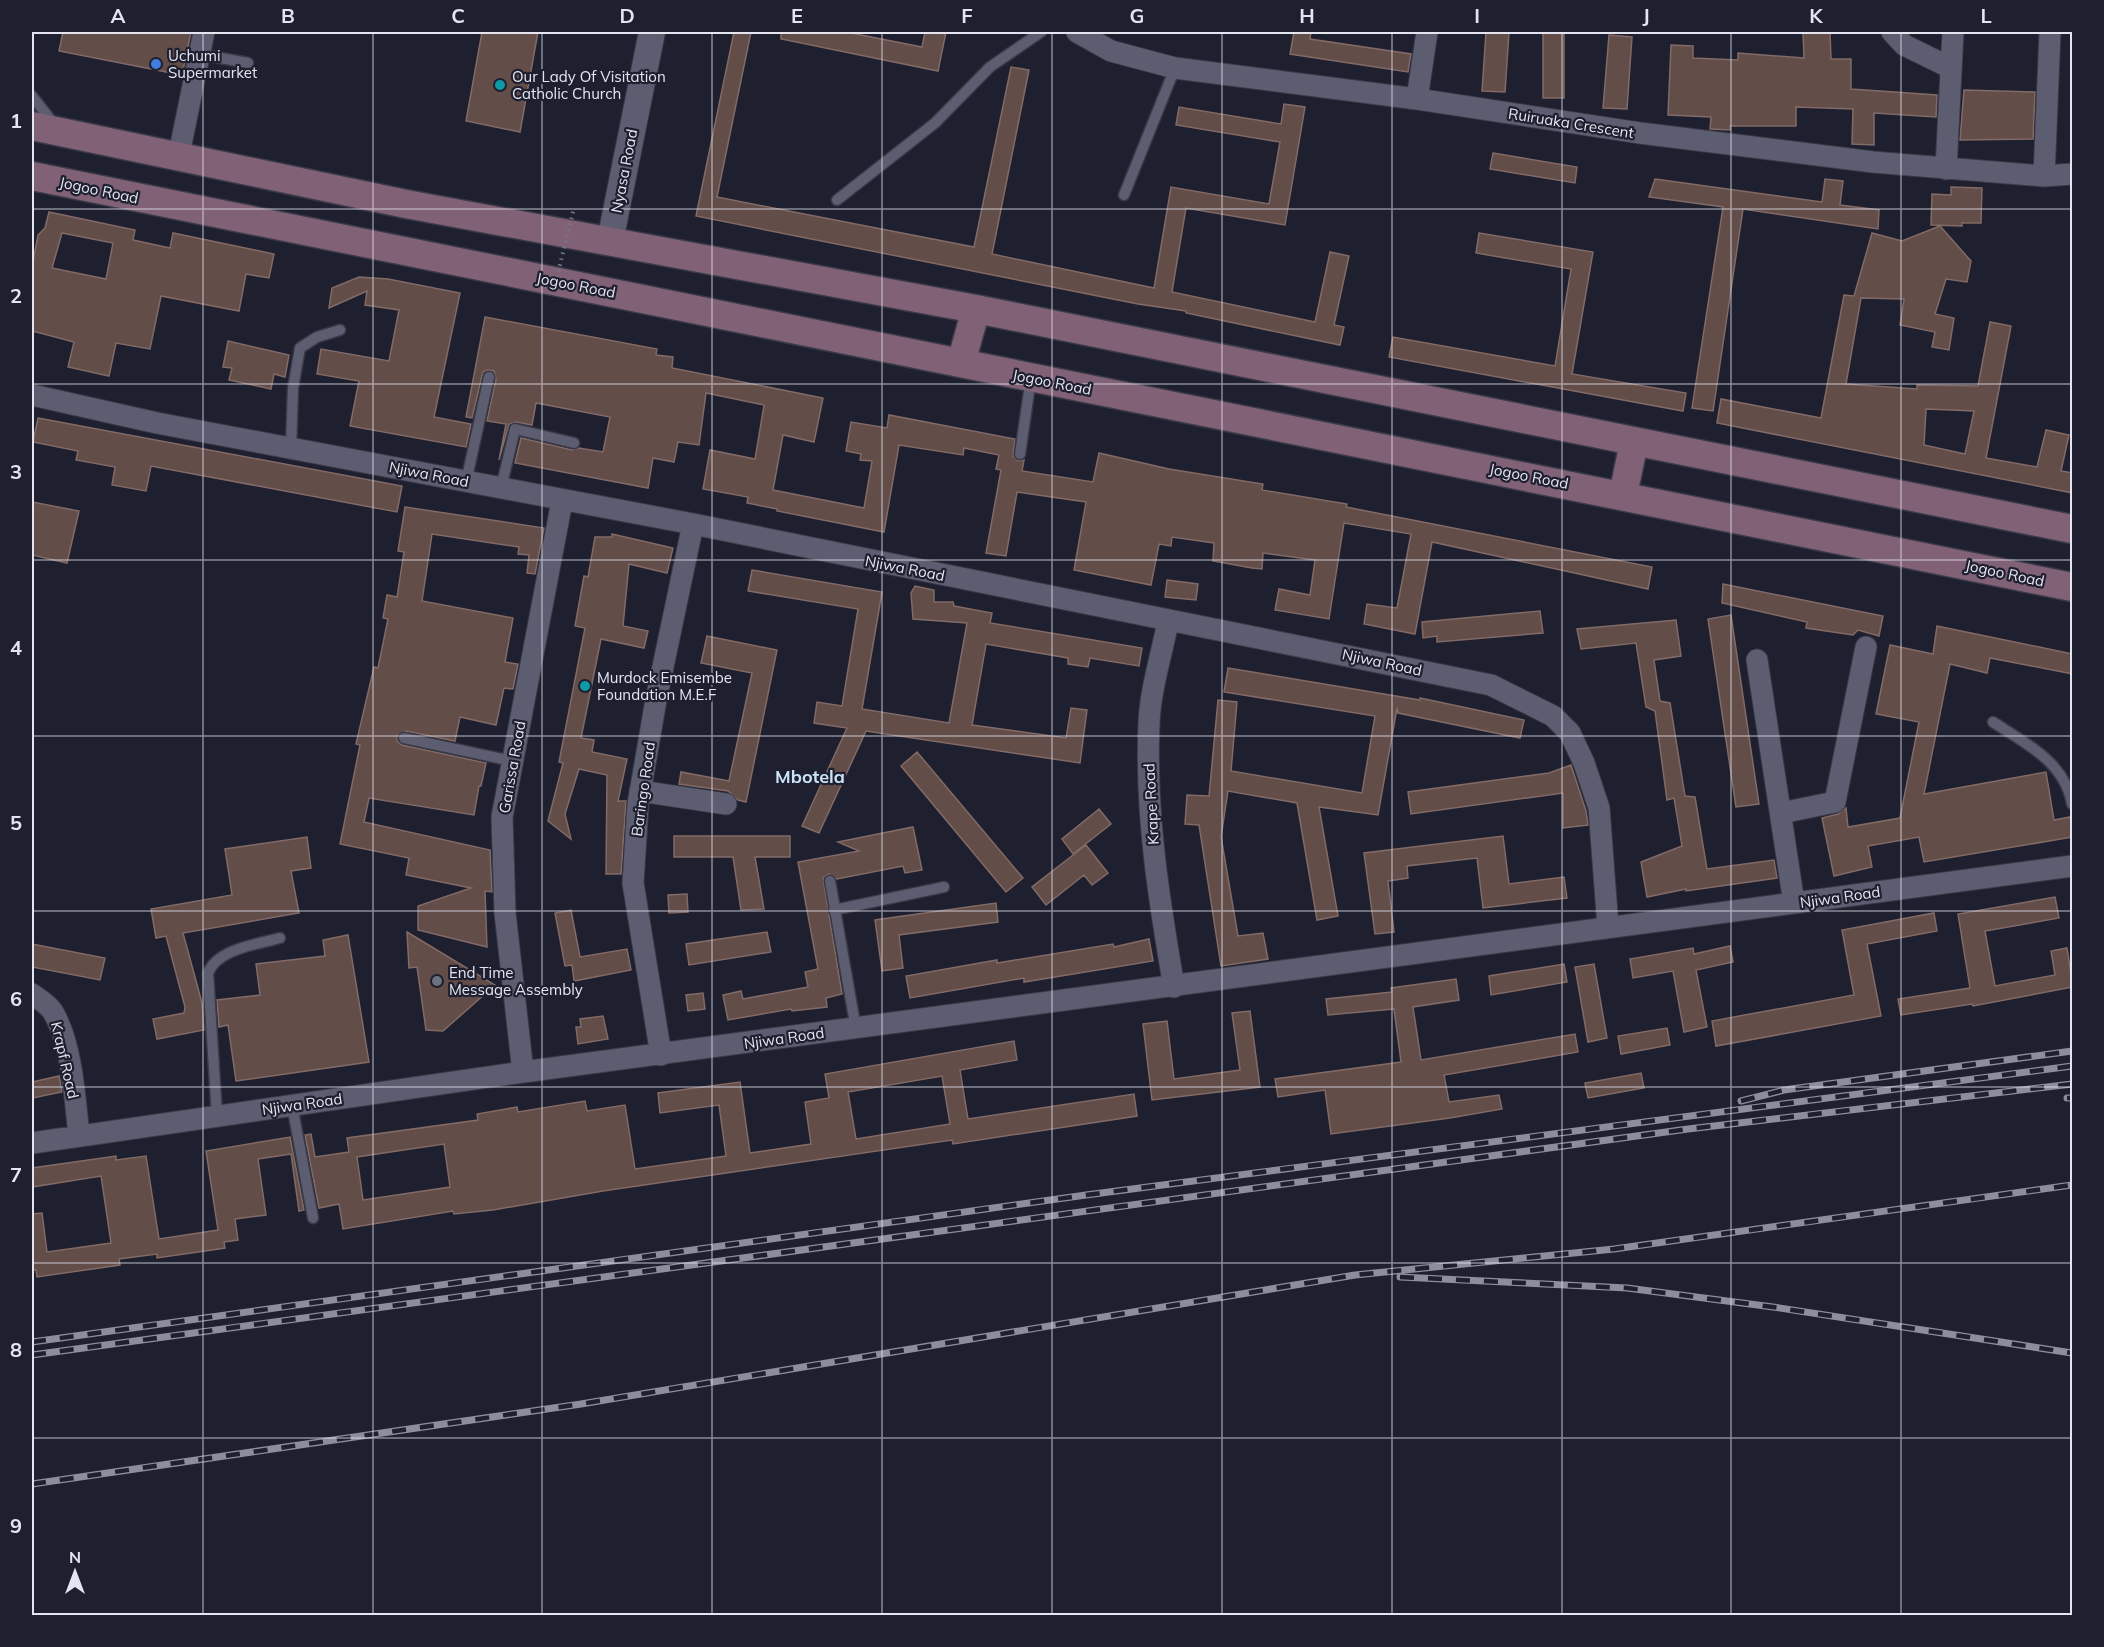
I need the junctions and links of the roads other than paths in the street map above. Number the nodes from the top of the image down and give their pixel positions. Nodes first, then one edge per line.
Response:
1 (204, 32) edge
2 (652, 32) edge
3 (1041, 32) edge
4 (1077, 32) edge
5 (1427, 32) edge
6 (1892, 32) edge
7 (1953, 32) edge
8 (2050, 32) edge
9 (199, 54) junction
10 (248, 63) dead end
11 (1175, 68) junction
12 (1951, 68) junction
13 (32, 96) edge
14 (1418, 99) junction
15 (32, 126) edge
16 (62, 133) junction
17 (178, 159) junction
18 (1946, 169) junction
19 (2073, 174) edge
20 (32, 176) edge
21 (2044, 176) junction
22 (1124, 195) dead end
23 (837, 200) dead end
24 (610, 241) junction
25 (975, 309) junction
26 (340, 330) dead end
27 (961, 363) junction
28 (489, 377) dead end
29 (1031, 377) junction
30 (32, 395) edge
31 (1634, 442) junction
32 (574, 443) dead end
33 (291, 447) junction
34 (1020, 454) dead end
35 (466, 482) junction
36 (501, 488) junction
37 (1623, 495) junction
38 (562, 501) junction
39 (693, 525) junction
40 (2073, 529) edge
41 (2073, 587) edge
42 (1168, 621) junction
43 (1866, 647) dead end
44 (1757, 660) dead end
45 (1993, 722) dead end
46 (404, 738) dead end
47 (512, 761) junction
48 (640, 791) junction
49 (726, 804) dead end
50 (2073, 804) edge
51 (1781, 813) junction
52 (2073, 866) edge
53 (830, 881) dead end
54 (944, 887) dead end
55 (1794, 903) junction
56 (834, 910) junction
57 (1608, 927) junction
58 (280, 938) dead end
59 (1173, 987) junction
60 (32, 994) edge
61 (856, 1029) junction
62 (661, 1055) junction
63 (523, 1072) junction
64 (292, 1105) junction
65 (217, 1116) junction
66 (80, 1136) junction
67 (32, 1143) edge
68 (314, 1218) dead end

1 - 9 street
2 - 24 street, Nyasa Road
3 - 23 lane
4 - 11 street, Ruiruaka Crescent
5 - 14 street
6 - 12 street
7 - 12 street
8 - 21 street
9 - 10 lane
9 - 17 street
11 - 14 street, Ruiruaka Crescent
11 - 22 lane
12 - 18 street
13 - 16 lane
14 - 18 street, Ruiruaka Crescent
15 - 16 main road
16 - 17 main road
17 - 24 main road
18 - 21 street, Ruiruaka Crescent
19 - 21 street, Ruiruaka Crescent
20 - 27 main road, Jogoo Road
24 - 25 main road
25 - 27 main road
25 - 31 main road
26 - 33 lane
27 - 29 main road, Jogoo Road
28 - 35 lane
29 - 34 lane
29 - 37 main road, Jogoo Road
30 - 33 street, Njiwa Road
31 - 37 main road
31 - 40 main road
32 - 36 lane
33 - 35 street, Njiwa Road
35 - 36 street, Njiwa Road
36 - 38 street, Njiwa Road
37 - 41 main road, Jogoo Road
38 - 39 street, Njiwa Road
38 - 47 street, Garissa Road
39 - 42 street, Njiwa Road
39 - 48 street, Baringo Road
42 - 57 street, Njiwa Road
42 - 59 street, Krape Road
43 - 51 street
44 - 51 street
45 - 50 lane
46 - 47 lane
47 - 63 street, Garissa Road
48 - 49 street
48 - 62 street, Baringo Road
51 - 55 street
52 - 55 street, Njiwa Road
53 - 56 lane
54 - 56 lane
55 - 57 street, Njiwa Road
56 - 61 lane
57 - 59 street, Njiwa Road
58 - 65 lane
59 - 61 street, Njiwa Road
60 - 66 street, Krapf Road
61 - 62 street, Njiwa Road
62 - 63 street, Njiwa Road
63 - 64 street, Njiwa Road
64 - 65 street, Njiwa Road
64 - 68 lane
65 - 66 street, Njiwa Road
66 - 67 street, Njiwa Road

